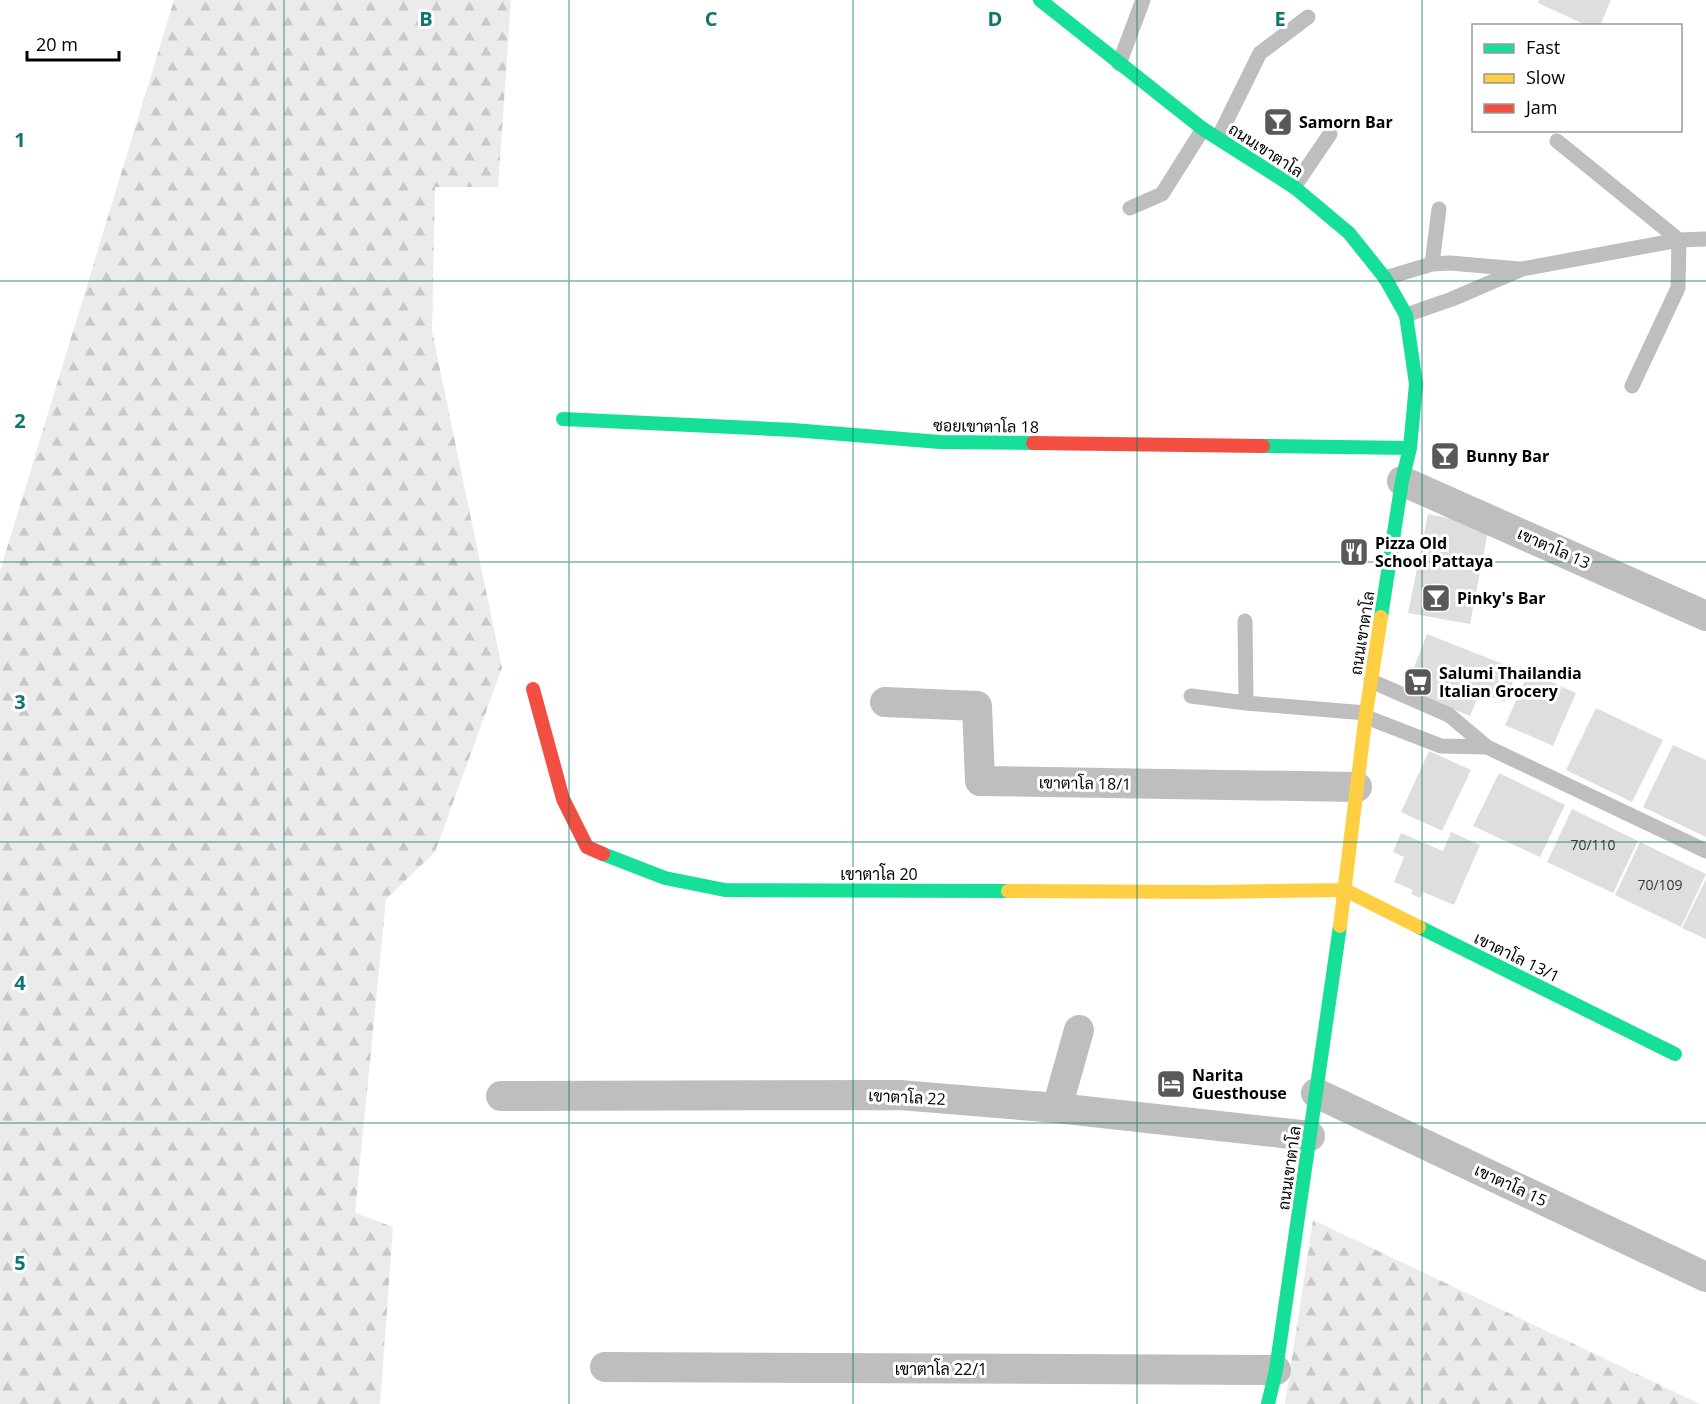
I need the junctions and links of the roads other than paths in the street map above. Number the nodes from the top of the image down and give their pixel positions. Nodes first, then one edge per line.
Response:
1 (1040, 0) edge
2 (1143, 0) edge
3 (1308, 17) dead end
4 (1119, 64) junction
5 (1203, 129) junction
6 (1330, 134) dead end
7 (1218, 138) junction
8 (1557, 141) dead end
9 (1294, 187) junction
10 (1130, 208) dead end
11 (1439, 209) dead end
12 (1706, 239) edge
13 (1679, 240) junction
14 (1431, 264) junction
15 (1522, 269) junction
16 (1385, 278) junction
17 (1406, 315) junction
18 (1632, 386) dead end
19 (563, 419) dead end
20 (1410, 448) junction
21 (1402, 481) junction
22 (1706, 616) edge
23 (1245, 621) dead end
24 (1371, 681) junction
25 (533, 689) dead end
26 (1191, 696) dead end
27 (885, 702) dead end
28 (1246, 703) junction
29 (1366, 715) junction
30 (1487, 747) junction
31 (1356, 787) junction
32 (1706, 851) edge
33 (1345, 890) junction
34 (1079, 1030) dead end
35 (1675, 1054) dead end
36 (1316, 1093) junction
37 (501, 1096) dead end
38 (1057, 1108) junction
39 (1310, 1136) junction
40 (1706, 1277) edge
41 (605, 1368) dead end
42 (1276, 1370) junction
43 (1268, 1404) edge

1 - 4 street, ถนนเขาตาโล
2 - 4 lane
3 - 7 lane
4 - 5 street, ถนนเขาตาโล
5 - 7 street, ถนนเขาตาโล
5 - 10 lane
6 - 9 lane
7 - 9 street, ถนนเขาตาโล
8 - 13 lane
9 - 16 street, ถนนเขาตาโล
11 - 14 lane
12 - 13 lane
13 - 15 lane
13 - 18 lane
14 - 15 lane
14 - 16 lane
15 - 17 lane
16 - 17 street, ถนนเขาตาโล
17 - 20 street, ถนนเขาตาโล
19 - 20 street, ซอยเขาตาโล 18
20 - 21 street, ถนนเขาตาโล
21 - 22 street, เขาตาโล 13
21 - 24 street, ถนนเขาตาโล
23 - 28 lane
24 - 29 street, ถนนเขาตาโล
24 - 30 lane
25 - 33 street, เขาตาโล 20
26 - 28 lane
27 - 31 street, เขาตาโล 18/1
28 - 29 lane
29 - 30 lane
29 - 31 street, ถนนเขาตาโล
30 - 32 lane
31 - 33 street, ถนนเขาตาโล
33 - 35 street, เขาตาโล 13/1
33 - 36 street, ถนนเขาตาโล
34 - 38 street
36 - 39 street, ถนนเขาตาโล
36 - 40 street, เขาตาโล 15
37 - 38 street, เขาตาโล 22
38 - 39 street, เขาตาโล 22
39 - 42 street, ถนนเขาตาโล
41 - 42 street, เขาตาโล 22/1
42 - 43 street, ถนนเขาตาโล

